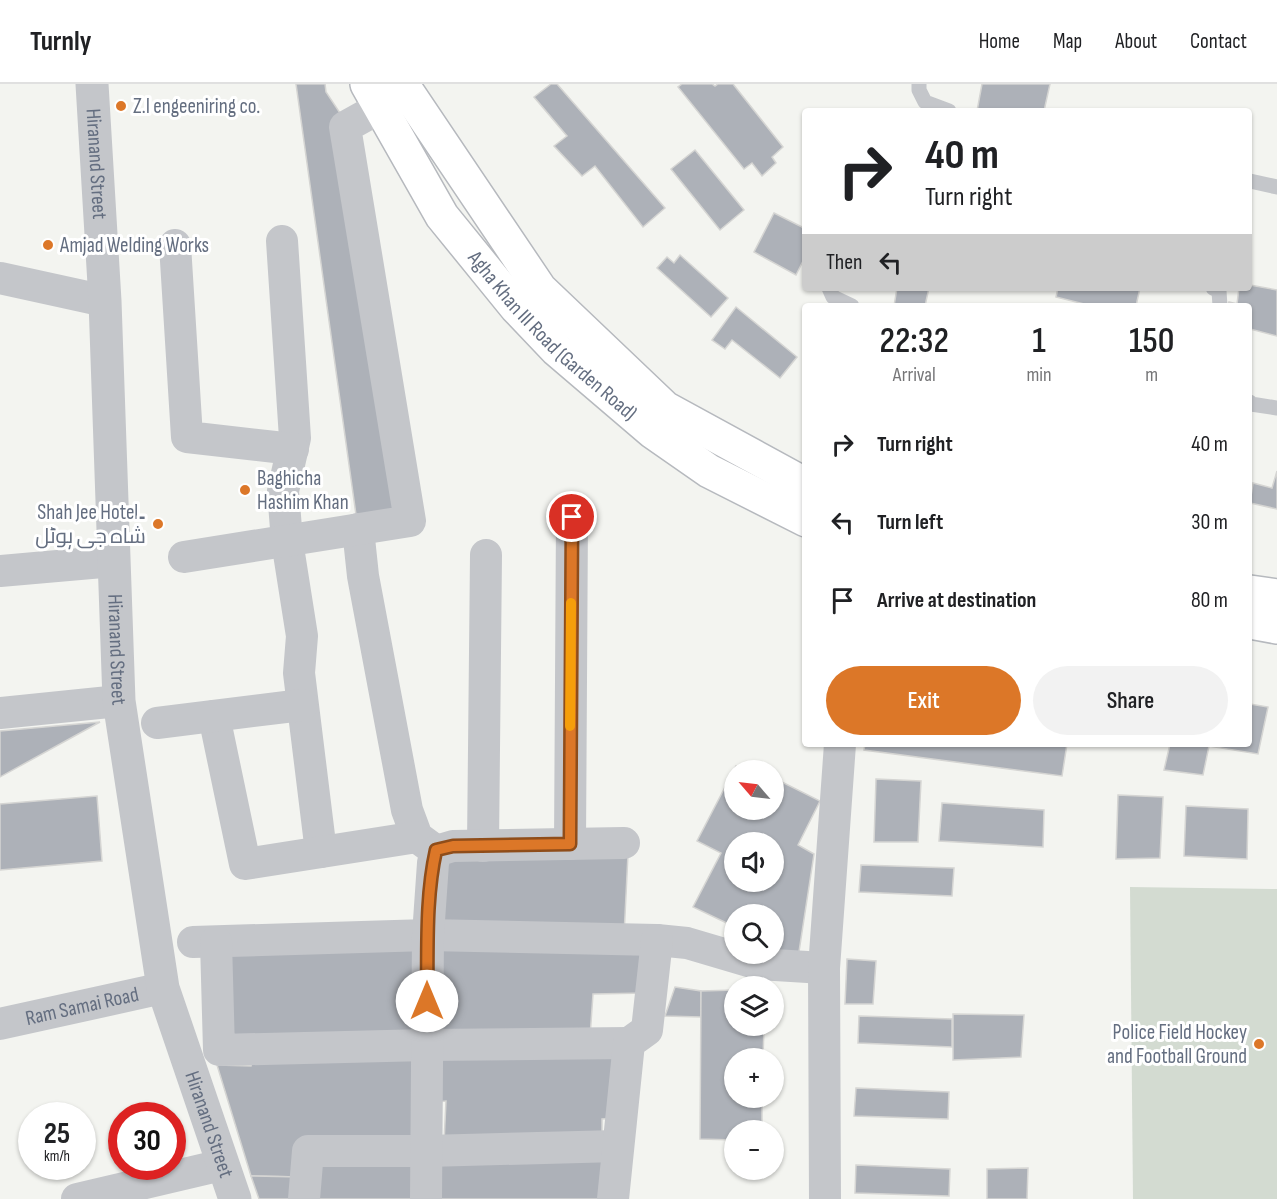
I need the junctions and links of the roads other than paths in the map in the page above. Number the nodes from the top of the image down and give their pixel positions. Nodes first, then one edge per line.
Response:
1 (92, 84) edge
2 (919, 84) edge
3 (395, 90) edge
4 (941, 108) edge
5 (1252, 181) edge
6 (1277, 187) edge
7 (282, 241) dead end
8 (174, 245) dead end
9 (0, 278) edge
10 (830, 291) edge
11 (105, 301) junction
12 (846, 303) edge
13 (1252, 404) edge
14 (1277, 408) edge
15 (293, 449) junction
16 (802, 483) edge
17 (572, 517) dead end
18 (802, 518) edge
19 (358, 529) junction
20 (287, 541) junction
21 (486, 555) dead end
22 (184, 557) dead end
23 (114, 561) junction
24 (0, 571) edge
25 (1252, 592) edge
26 (1277, 596) edge
27 (1252, 622) edge
28 (1277, 627) edge
29 (118, 702) junction
30 (302, 705) junction
31 (0, 713) edge
32 (214, 716) junction
33 (157, 723) dead end
34 (840, 747) edge
35 (624, 843) dead end
36 (427, 844) junction
37 (570, 844) junction
38 (483, 846) junction
39 (321, 852) junction
40 (428, 935) junction
41 (657, 940) junction
42 (824, 968) junction
43 (163, 988) junction
44 (0, 1024) edge
45 (629, 1043) junction
46 (427, 1045) junction
47 (618, 1146) junction
48 (427, 1150) junction
49 (222, 1165) junction
50 (77, 1199) edge
51 (235, 1199) edge
52 (304, 1199) edge
53 (426, 1199) edge
54 (613, 1199) edge
55 (825, 1199) edge

1 - 11 street, Hiranand Street
2 - 4 lane
3 - 16 main road, Agha Khan III Road (Garden Road)
3 - 18 main road, Agha Khan III Road (Garden Road)
3 - 19 street
5 - 6 lane
7 - 15 street
8 - 15 street
9 - 11 street
10 - 12 lane
11 - 23 street, Hiranand Street
13 - 14 lane
15 - 20 street
17 - 37 street
19 - 20 street
19 - 36 street
20 - 22 street
20 - 30 street
21 - 38 street
23 - 24 street
23 - 29 street, Hiranand Street
25 - 26 main road
27 - 28 main road
29 - 31 street
29 - 43 street, Hiranand Street
30 - 32 street
30 - 39 street
32 - 33 street
32 - 39 street
34 - 42 street
35 - 37 street
36 - 38 street
36 - 39 street
36 - 40 street
37 - 38 street
40 - 41 street
40 - 46 street
40 - 46 street
41 - 42 street
41 - 45 street
42 - 55 street
43 - 44 street, Ram Samai Road
43 - 49 street, Hiranand Street
45 - 46 street
45 - 47 street
46 - 48 street
47 - 48 street
47 - 54 street
48 - 52 street
48 - 53 street
49 - 50 street
49 - 51 street, Hiranand Street

